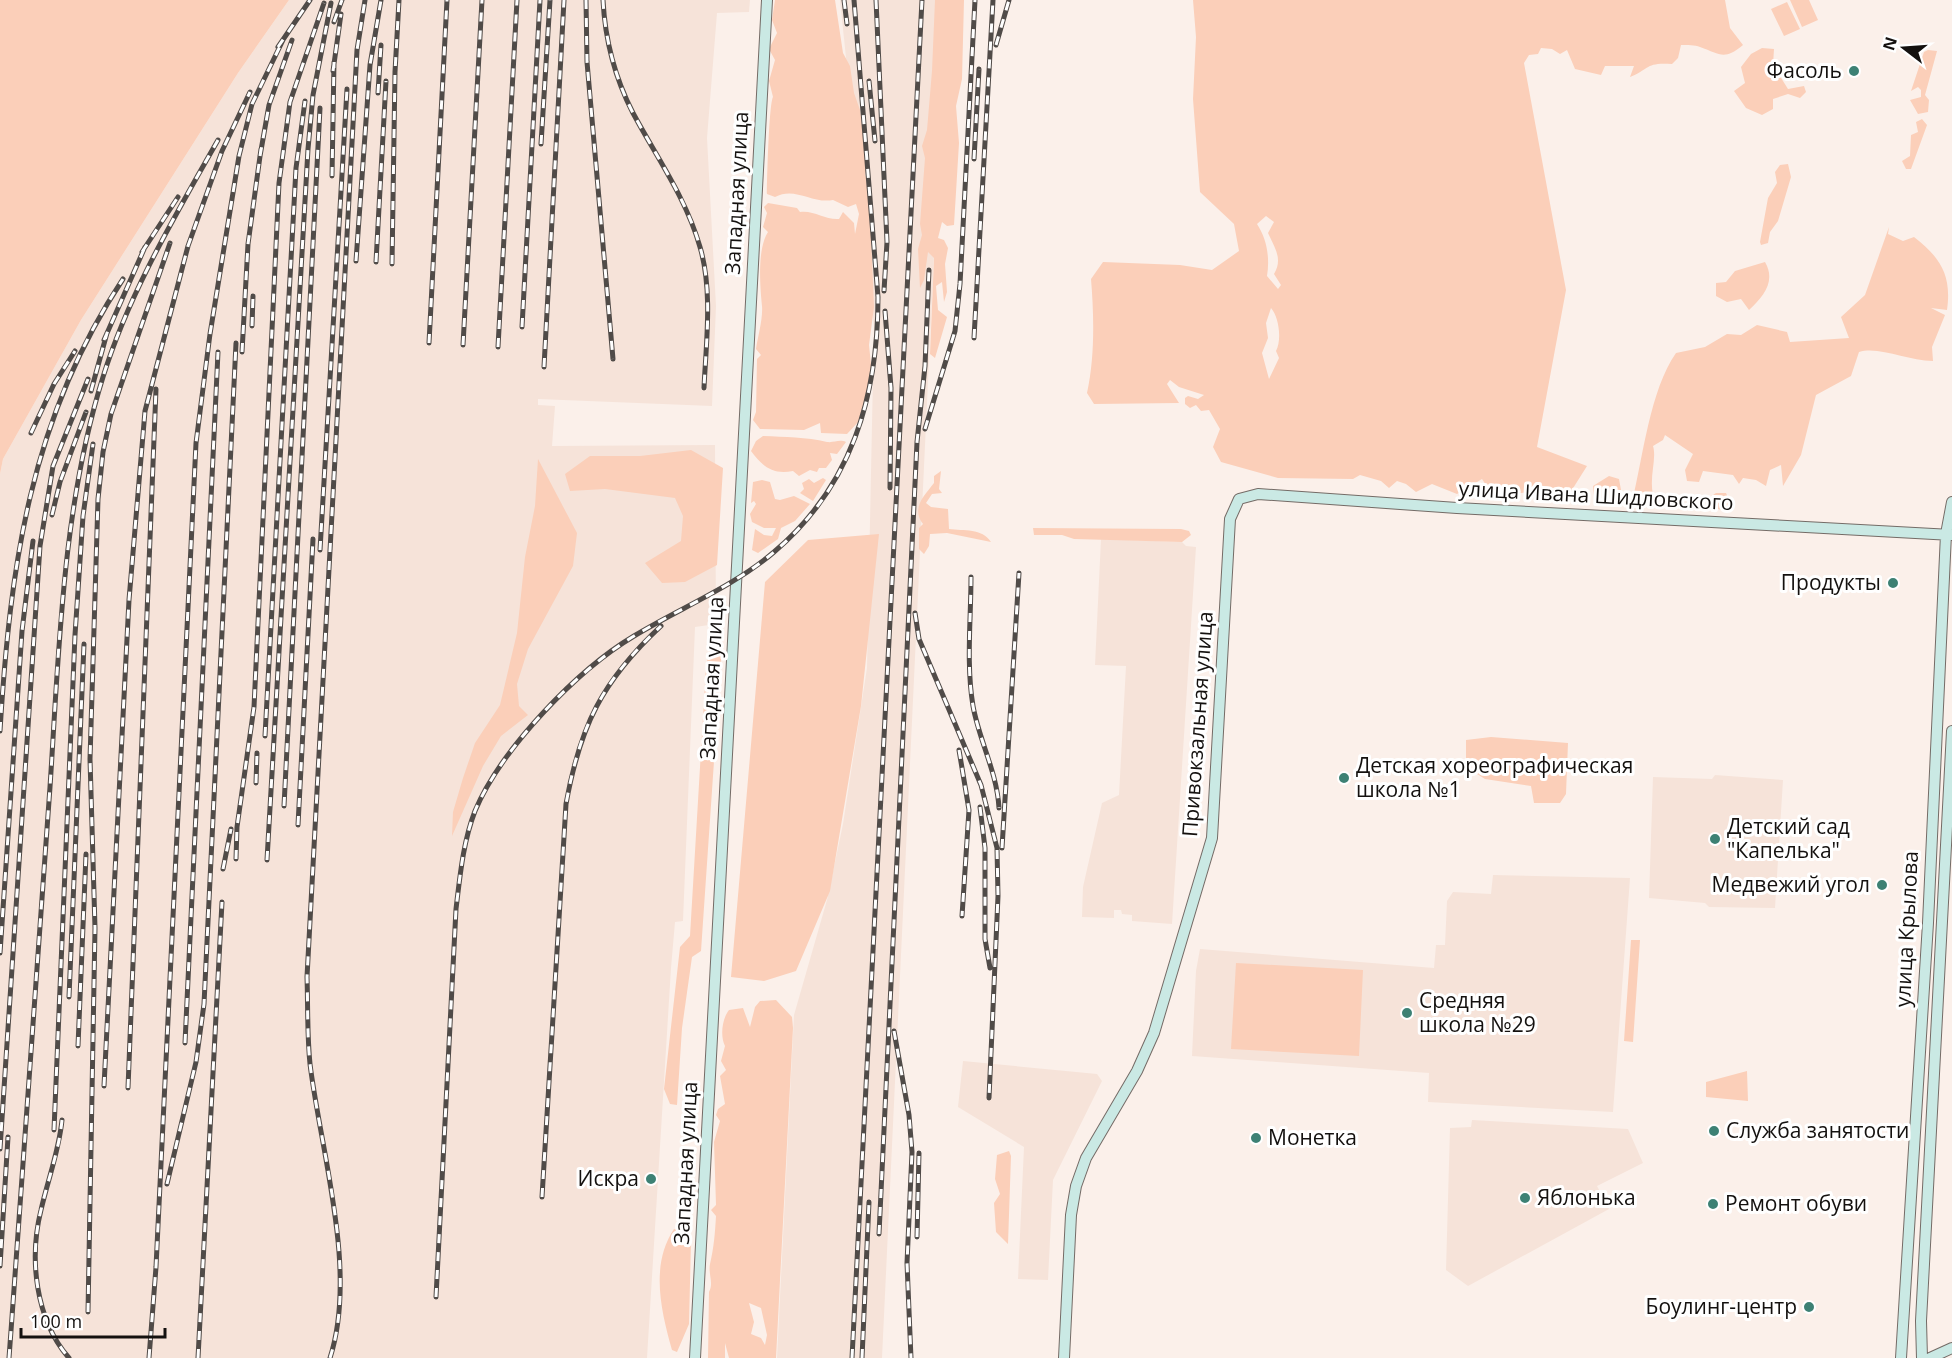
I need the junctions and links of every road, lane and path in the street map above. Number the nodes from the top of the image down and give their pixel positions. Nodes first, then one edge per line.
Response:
1 (767, 0) edge
2 (1239, 499) joint
3 (1952, 502) edge
4 (1949, 534) edge
5 (1952, 731) edge
6 (1952, 1348) edge
7 (695, 1358) edge
8 (1064, 1358) edge
9 (1901, 1358) edge
10 (1922, 1358) edge
11 (1930, 1358) edge

1 - 7 street, Западная улица
2 - 4 street, улица Ивана Шидловского
2 - 8 street, Привокзальная улица
3 - 4 street, улица Крылова
4 - 9 street, улица Крылова
5 - 10 street, улица Крылова
6 - 11 street

